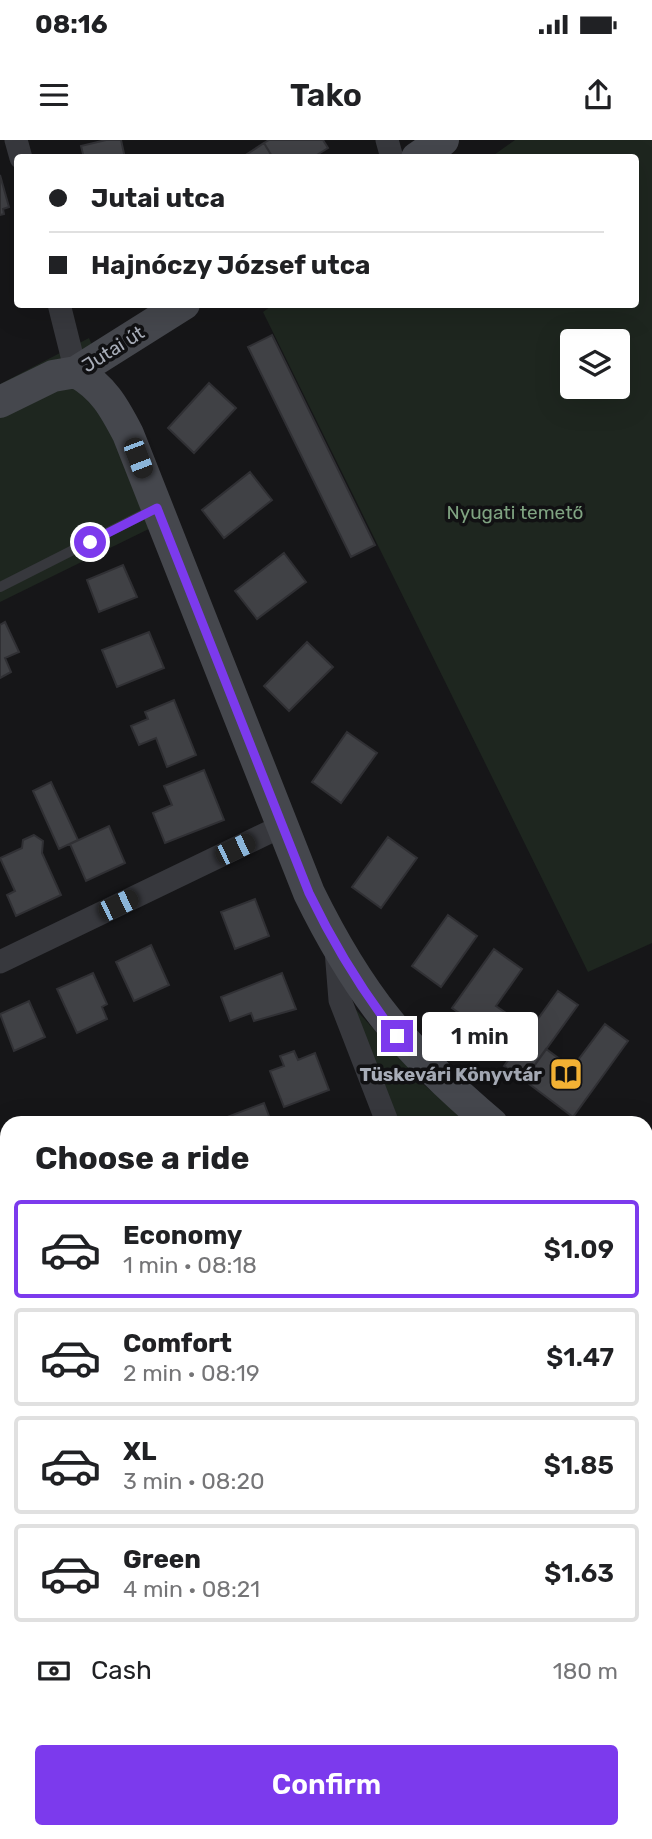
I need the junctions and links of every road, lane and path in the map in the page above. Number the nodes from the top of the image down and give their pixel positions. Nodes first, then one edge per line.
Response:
1 (443, 140) edge
2 (423, 154) edge
3 (60, 308) edge
4 (178, 308) edge
5 (76, 372) junction
6 (0, 402) edge
7 (157, 508) junction
8 (0, 587) edge
9 (282, 826) junction
10 (335, 948) junction
11 (0, 962) edge
12 (385, 1116) edge
13 (483, 1116) edge

1 - 2 main road
3 - 5 street
4 - 5 main road, Jutai út
5 - 6 main road, Jutai út
5 - 7 main road
7 - 8 lane
7 - 9 main road
9 - 10 main road
9 - 11 street
10 - 12 street
10 - 13 main road

